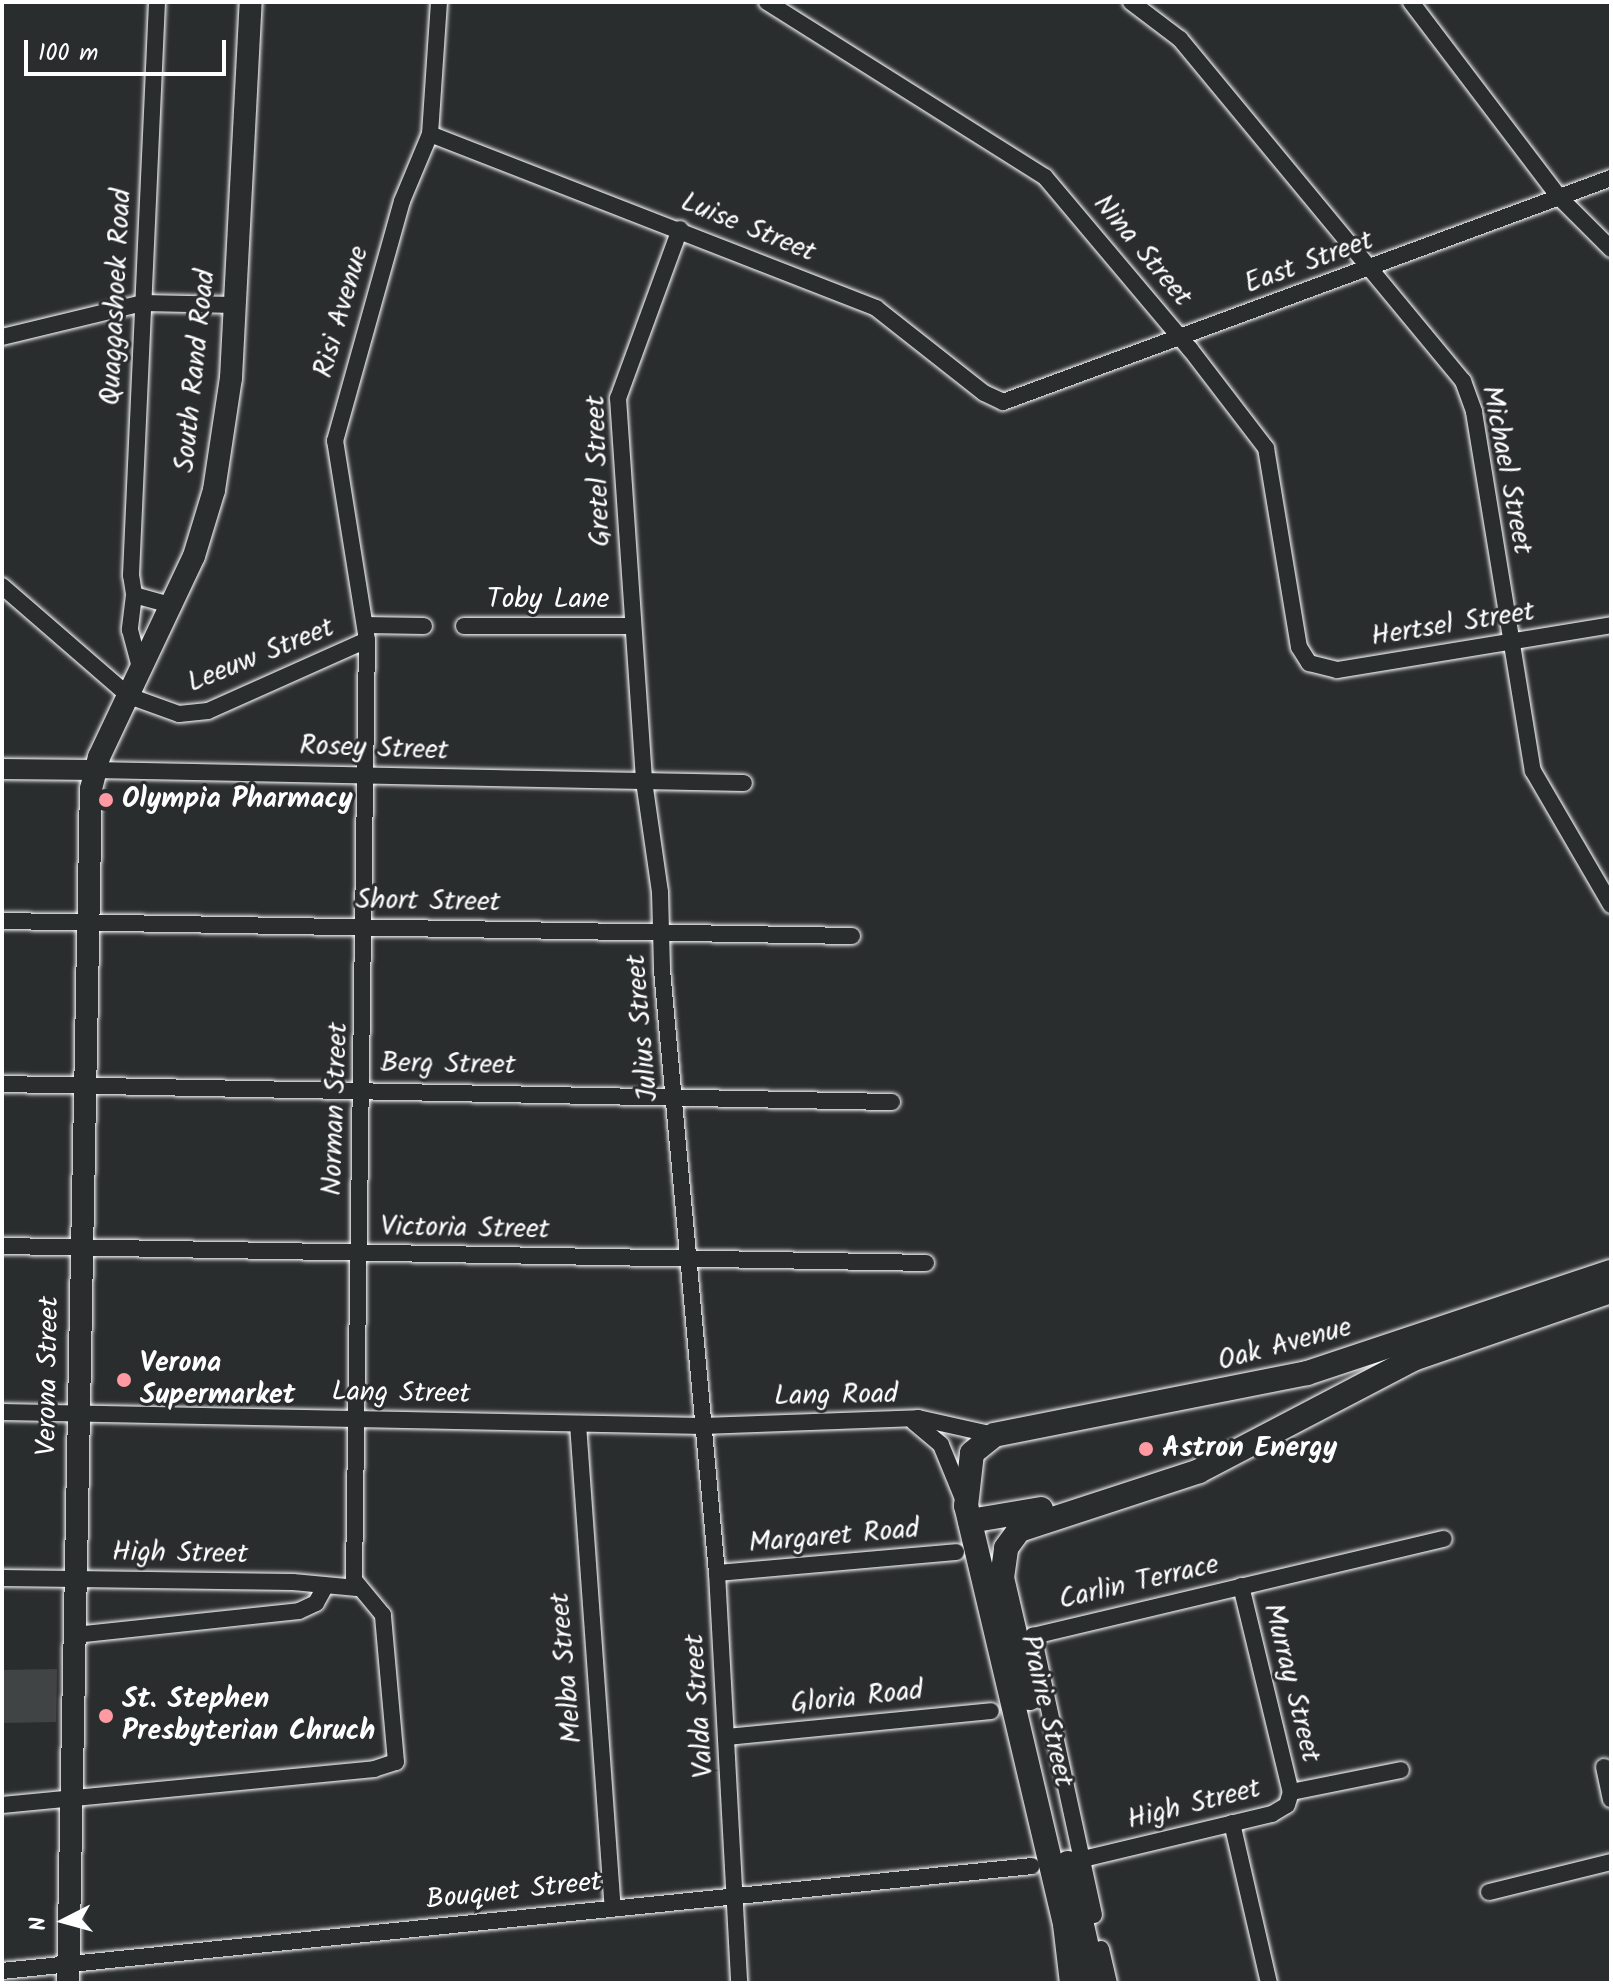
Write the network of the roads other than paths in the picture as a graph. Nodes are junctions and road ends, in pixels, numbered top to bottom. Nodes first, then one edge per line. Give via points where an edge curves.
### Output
1 (157, 2) edge
2 (251, 2) edge
3 (439, 2) edge
4 (767, 2) edge
5 (1131, 2) edge
6 (1411, 2) edge
7 (430, 134) junction
8 (1611, 178) edge
9 (1558, 196) junction
10 (680, 229) junction
11 (1611, 249) edge
12 (1370, 269) junction
13 (143, 303) junction
14 (235, 305) junction
15 (2, 337) edge
16 (1180, 339) junction
17 (1025, 397) joint
18 (4, 588) edge
19 (134, 595) junction
20 (174, 606) junction
21 (1611, 625) edge
22 (424, 626) dead end
23 (464, 626) dead end
24 (632, 626) junction
25 (366, 633) junction
26 (1511, 641) junction
27 (1305, 660) joint
28 (141, 673) junction
29 (129, 696) junction
30 (2, 769) edge
31 (94, 770) junction
32 (365, 777) junction
33 (644, 781) junction
34 (744, 783) dead end
35 (1611, 905) edge
36 (2, 921) edge
37 (88, 923) junction
38 (366, 927) junction
39 (661, 933) junction
40 (852, 936) dead end
41 (2, 1084) edge
42 (85, 1085) junction
43 (362, 1089) junction
44 (675, 1097) junction
45 (892, 1102) dead end
46 (2, 1246) edge
47 (82, 1248) junction
48 (358, 1253) junction
49 (688, 1257) junction
50 (926, 1263) dead end
51 (1611, 1272) edge
52 (1611, 1291) edge
53 (2, 1412) edge
54 (79, 1414) junction
55 (354, 1418) junction
56 (907, 1418) junction
57 (578, 1424) junction
58 (703, 1426) junction
59 (994, 1435) junction
60 (972, 1453) joint
61 (1083, 1508) junction
62 (968, 1514) junction
63 (1444, 1539) dead end
64 (956, 1552) dead end
65 (717, 1573) junction
66 (2, 1578) edge
67 (76, 1579) junction
68 (356, 1584) junction
69 (1241, 1586) junction
70 (325, 1587) junction
71 (75, 1635) junction
72 (991, 1711) dead end
73 (727, 1737) junction
74 (1604, 1767) dead end
75 (1401, 1770) dead end
76 (1291, 1792) junction
77 (72, 1798) junction
78 (1611, 1799) edge
79 (2, 1805) edge
80 (1232, 1823) junction
81 (1083, 1859) junction
82 (1611, 1862) edge
83 (1032, 1866) dead end
84 (1489, 1892) dead end
85 (735, 1896) junction
86 (613, 1907) junction
87 (1094, 1915) dead end
88 (1101, 1949) dead end
89 (2, 1971) edge
90 (68, 1974) edge
91 (739, 1983) edge
92 (1072, 1983) edge
93 (1095, 1983) edge
94 (1109, 1983) edge
95 (1267, 1983) edge

1 - 13 street, Quaggashoek Road
2 - 14 main road, South Rand Road
3 - 7 street, Risi Avenue
4 - 16 street, Nina Street via 1045,177
5 - 12 street, Michael Street via 1180,39
6 - 9 street
7 - 10 street, Luise Street
7 - 25 street, Risi Avenue via 392,231 335,441
8 - 9 street, East Street
9 - 11 street
9 - 12 street, East Street
10 - 17 street, Luise Street via 876,308 992,399
10 - 24 street, Gretel Street via 618,398
12 - 16 street, East Street
12 - 26 street, Michael Street via 1469,393
13 - 14 street
13 - 15 street
13 - 19 street, Quaggashoek Road
14 - 20 main road, South Rand Road via 231,378 214,490
16 - 17 street, East Street
16 - 27 street, Nina Street via 1263,441
18 - 29 street
19 - 20 street
19 - 28 street, Quaggashoek Road via 130,630
20 - 28 main road, South Rand Road
21 - 26 street, Hertsel Street
22 - 25 street
23 - 24 street, Toby Lane
24 - 33 street, Julius Street
25 - 29 street, Leeuw Street via 208,711 179,714
25 - 32 street, Norman Street
26 - 27 street, Hertsel Street via 1337,670
26 - 35 street, Michael Street via 1535,775
28 - 29 main road, South Rand Road
29 - 31 main road, South Rand Road
30 - 31 street, Rosey Street
31 - 32 street, Rosey Street
31 - 37 main road, Verona Street
32 - 33 street, Rosey Street
32 - 38 street, Norman Street
33 - 34 street, Rosey Street
33 - 39 street, Julius Street
36 - 37 street, Short Street
37 - 38 street, Short Street
37 - 42 main road, Verona Street
38 - 39 street, Short Street
38 - 43 street, Norman Street
39 - 40 street, Short Street
39 - 44 street, Julius Street
41 - 42 street, Berg Street
42 - 43 street, Berg Street
42 - 47 main road, Verona Street
43 - 44 street, Berg Street
43 - 48 street, Norman Street
44 - 45 street, Berg Street
44 - 49 street, Julius Street
46 - 47 street, Victoria Street
47 - 48 street, Victoria Street
47 - 54 main road, Verona Street
48 - 49 street, Victoria Street
48 - 55 street, Norman Street
49 - 50 street, Victoria Street
49 - 58 street, Julius Street
51 - 59 main road, Oak Avenue via 1264,1385
52 - 61 main road, Oak Avenue via 1413,1359 1199,1471
53 - 54 street, Lang Street
54 - 55 street, Lang Street
54 - 67 main road, Verona Street
55 - 57 street, Lang Street
55 - 68 street, Norman Street
56 - 58 street, Lang Road
56 - 59 street
56 - 62 street, Lang Road via 933,1433
57 - 58 street, Lang Street
57 - 86 street, Melba Street
58 - 65 street, Valda Street
59 - 60 main road, Oak Avenue
60 - 62 main road, Prairie Street
61 - 62 main road
61 - 93 main road, Prairie Street via 1019,1530 1006,1548 1002,1578
62 - 92 main road, Prairie Street via 1065,1924
63 - 69 street, Carlin Terrace
64 - 65 street, Margaret Road
65 - 73 street, Valda Street
66 - 67 street, High Street
67 - 70 street, High Street
67 - 71 main road, Verona Street
68 - 70 street, High Street
68 - 77 street via 385,1620 395,1765
69 - 76 street, Murray Street
69 - 81 street, Carlin Terrace via 1033,1636
70 - 71 street via 316,1603 299,1611
71 - 77 main road, Verona Street
72 - 73 street, Gloria Road
73 - 85 street, Valda Street
74 - 78 street
75 - 76 street, High Street
76 - 80 street, High Street via 1279,1811
77 - 79 street
77 - 90 main road, Verona Street
80 - 81 street, High Street
80 - 95 street
81 - 87 street, Carlin Terrace
82 - 84 street
83 - 85 street, Bouquet Street
85 - 86 street, Bouquet Street
85 - 91 street, Valda Street
86 - 90 street, Bouquet Street
88 - 94 street
89 - 90 street, Bouquet Street

